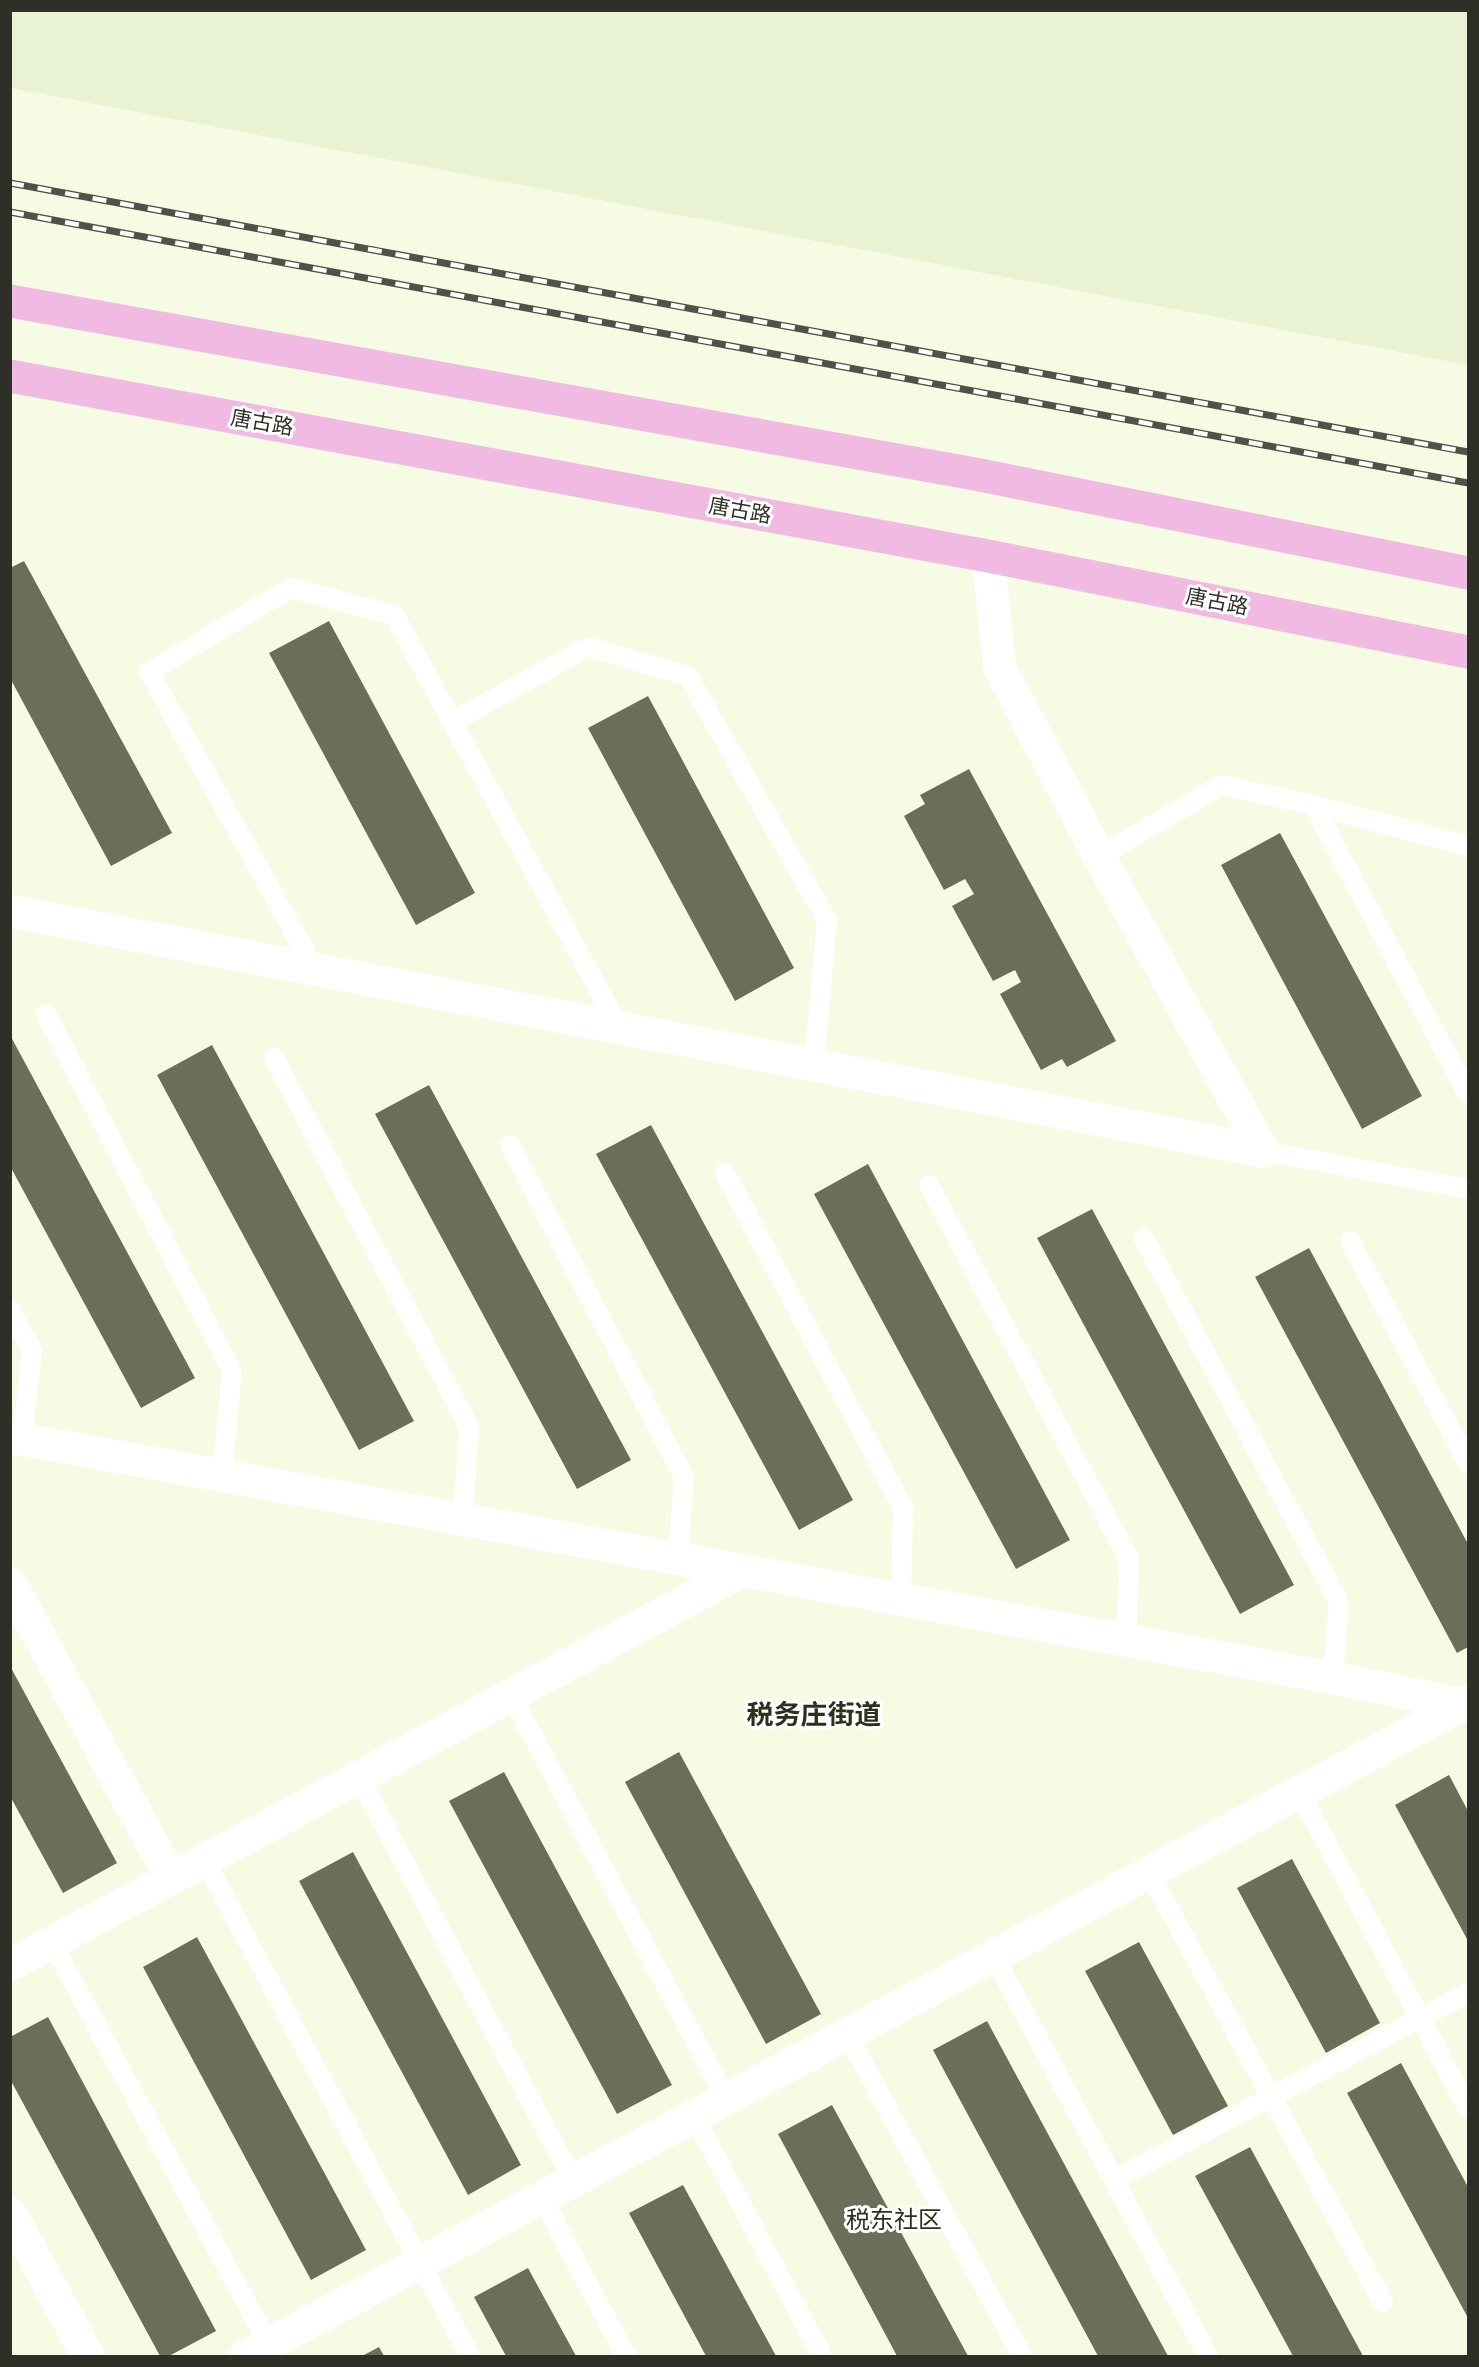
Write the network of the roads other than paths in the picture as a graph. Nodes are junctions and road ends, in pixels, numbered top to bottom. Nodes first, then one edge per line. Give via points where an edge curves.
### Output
1 (10, 300) edge
2 (10, 376) edge
3 (988, 556) junction
4 (1468, 573) edge
5 (1468, 652) edge
6 (454, 721) junction
7 (1313, 805) junction
8 (1468, 846) edge
9 (1099, 856) junction
10 (10, 911) edge
11 (315, 969) junction
12 (46, 1014) dead end
13 (619, 1027) junction
14 (274, 1058) dead end
15 (814, 1065) junction
16 (1468, 1094) edge
17 (510, 1145) dead end
18 (1263, 1151) junction
19 (725, 1173) dead end
20 (929, 1185) dead end
21 (1468, 1189) edge
22 (1143, 1239) dead end
23 (1350, 1241) dead end
24 (10, 1310) edge
25 (16, 1438) edge
26 (1468, 1463) edge
27 (222, 1476) junction
28 (464, 1521) junction
29 (678, 1561) junction
30 (740, 1572) junction
31 (10, 1583) edge
32 (901, 1601) junction
33 (1126, 1641) junction
34 (1333, 1678) junction
35 (511, 1695) junction
36 (1467, 1706) edge
37 (360, 1779) junction
38 (1300, 1793) junction
39 (205, 1861) junction
40 (1150, 1874) junction
41 (171, 1878) junction
42 (52, 1943) junction
43 (995, 1958) junction
44 (12, 1960) edge
45 (1468, 1993) edge
46 (1421, 2018) junction
47 (848, 2036) junction
48 (1270, 2098) junction
49 (727, 2100) junction
50 (1468, 2108) edge
51 (695, 2118) junction
52 (1114, 2180) junction
53 (574, 2182) junction
54 (542, 2198) junction
55 (10, 2213) edge
56 (420, 2264) junction
57 (1383, 2302) dead end
58 (264, 2352) edge
59 (88, 2356) edge
60 (470, 2356) edge
61 (626, 2356) edge
62 (822, 2356) edge
63 (1022, 2356) edge
64 (1208, 2356) edge

1 - 4 main road via 975,474
2 - 3 main road, 唐古路
3 - 5 main road, 唐古路
3 - 9 street via 1000,668
6 - 11 lane via 394,615 291,588 149,672
6 - 13 lane
6 - 15 lane via 588,647 688,676 827,920
7 - 8 lane
7 - 9 lane via 1222,785
7 - 16 lane
9 - 18 street
10 - 11 street
11 - 13 street
12 - 27 lane via 232,1371
13 - 15 street
14 - 28 lane via 469,1427
15 - 18 street
17 - 29 lane via 684,1477
18 - 21 lane
19 - 32 lane via 903,1508
20 - 33 lane via 1129,1559
22 - 34 lane via 1340,1602
23 - 26 lane
24 - 25 lane via 32,1351
25 - 27 street
27 - 28 street
28 - 29 street
29 - 30 street
30 - 32 street
30 - 35 street
31 - 41 street
32 - 33 street
33 - 34 street
34 - 36 street
35 - 37 street
35 - 49 lane
36 - 38 street
37 - 39 street
37 - 53 lane
38 - 40 street
38 - 46 lane
39 - 41 street
39 - 56 lane
40 - 43 street
40 - 48 lane
41 - 42 street
42 - 44 street
42 - 58 lane
43 - 47 street
43 - 52 lane
45 - 46 lane
46 - 48 lane
46 - 50 lane
47 - 49 street
47 - 63 lane
48 - 52 lane
48 - 57 lane
49 - 51 street
51 - 53 street
51 - 62 lane
52 - 64 lane
53 - 54 street
54 - 56 street
54 - 61 lane
55 - 59 street
56 - 58 street
56 - 60 lane

